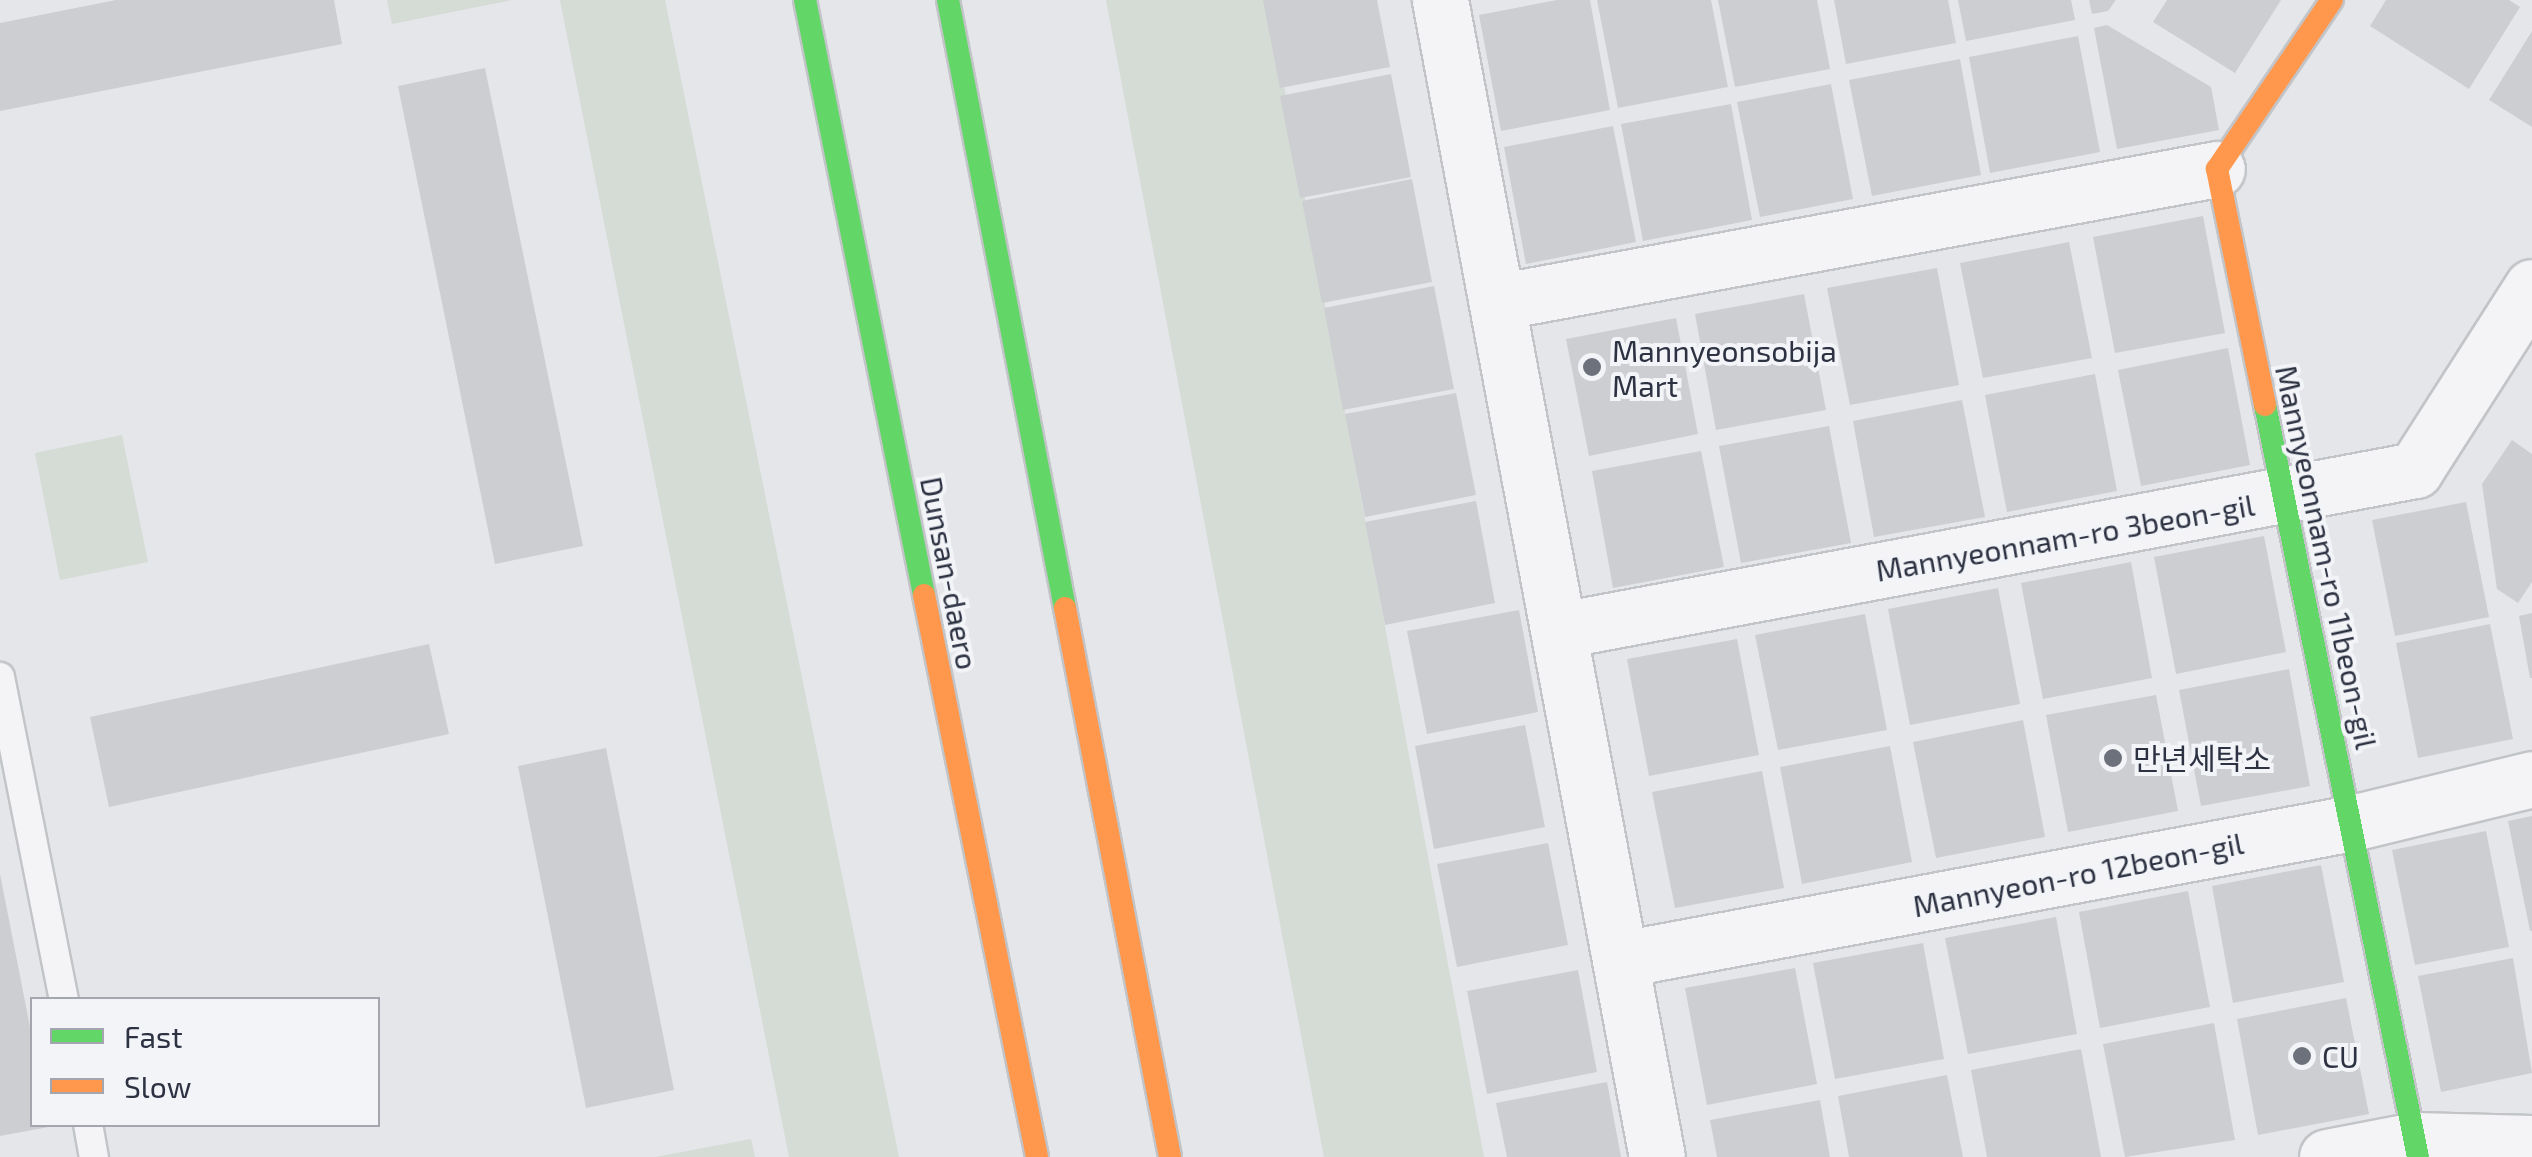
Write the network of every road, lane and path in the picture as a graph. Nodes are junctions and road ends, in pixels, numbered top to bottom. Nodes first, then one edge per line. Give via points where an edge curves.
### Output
1 (805, 0) edge
2 (948, 0) edge
3 (1440, 0) edge
4 (2332, 0) edge
5 (2217, 168) junction
6 (2532, 287) edge
7 (1497, 302) junction
8 (2284, 496) junction
9 (1560, 630) junction
10 (0, 678) edge
11 (2532, 779) edge
12 (2352, 823) junction
13 (1622, 959) junction
14 (63, 997) edge
15 (89, 1127) edge
16 (2532, 1143) edge
17 (2416, 1148) edge
18 (94, 1157) edge
19 (1037, 1157) edge
20 (1170, 1157) edge
21 (1657, 1157) edge
22 (2327, 1157) edge

1 - 19 main road, Dunsan-daero
2 - 20 main road
3 - 7 street
4 - 5 main road
5 - 7 street
5 - 8 main road, Mannyeonnam-ro 11beon-gil
6 - 8 street, Mannyeonnam-ro 3beon-gil via 2415,470
7 - 9 street
8 - 9 street, Mannyeonnam-ro 3beon-gil
8 - 12 main road, Mannyeonnam-ro 11beon-gil
9 - 13 street
10 - 14 lane
11 - 12 street, Mannyeon-ro 12beon-gil
12 - 13 street, Mannyeon-ro 12beon-gil
12 - 17 main road, Mannyeonnam-ro 11beon-gil
13 - 21 street
15 - 18 lane
16 - 17 street
17 - 22 street

